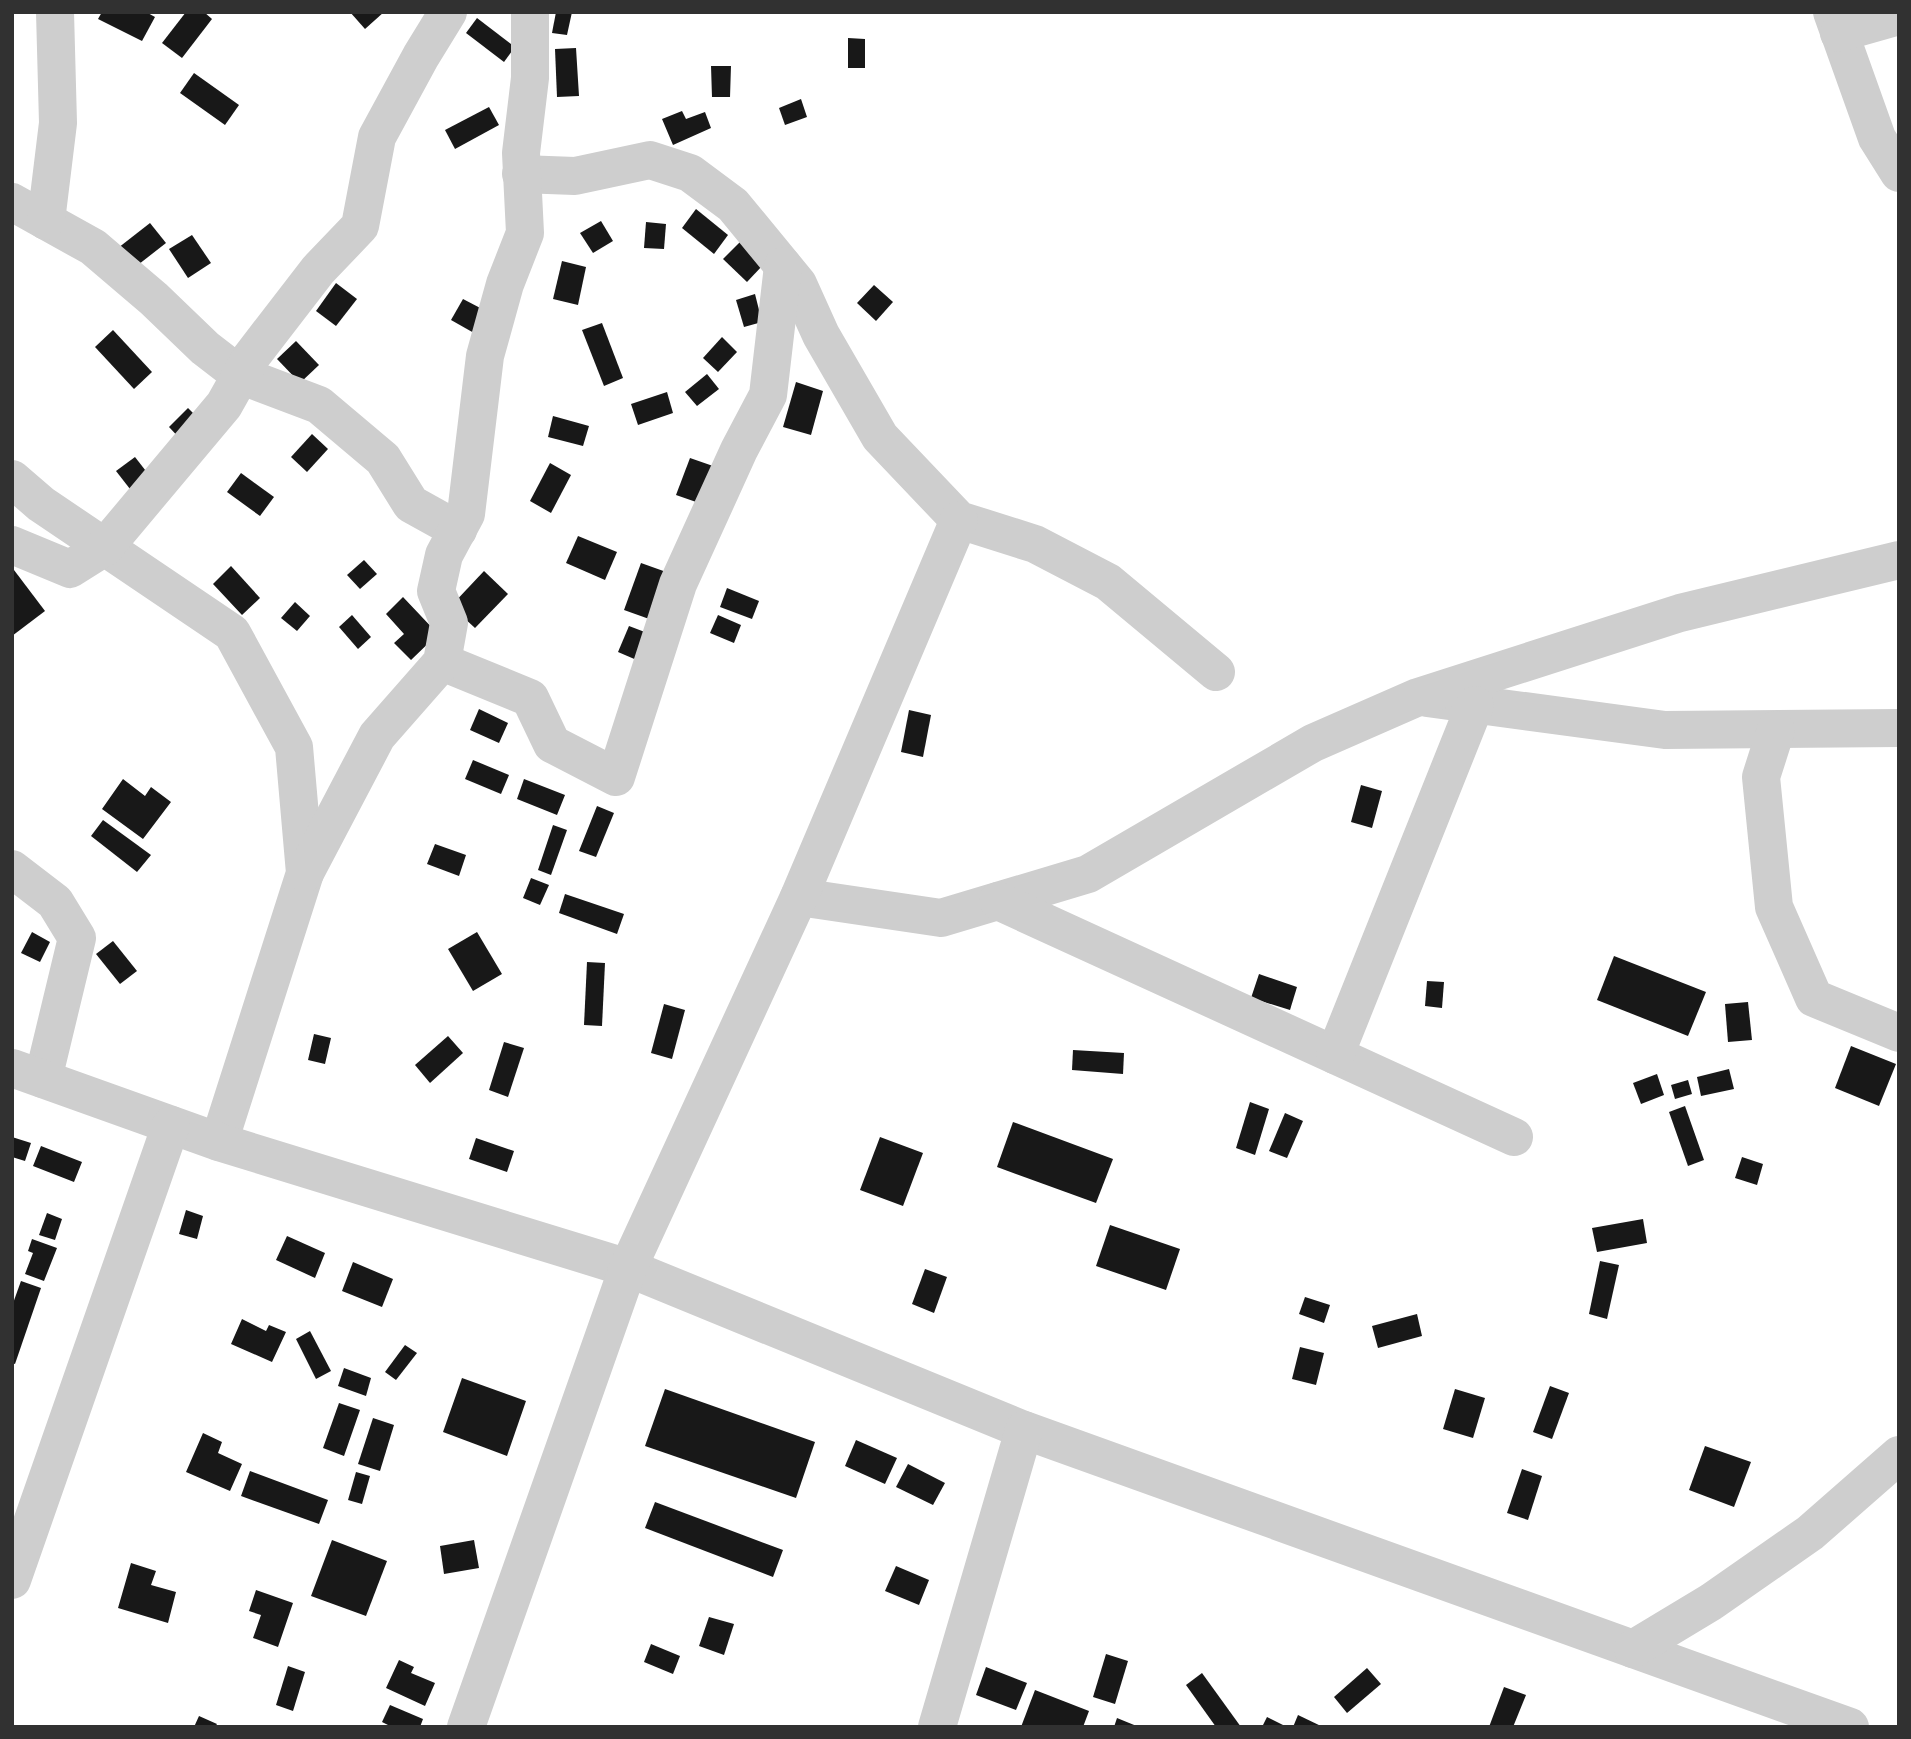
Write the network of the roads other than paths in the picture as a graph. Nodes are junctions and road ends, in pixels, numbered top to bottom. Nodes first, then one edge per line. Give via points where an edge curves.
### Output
1 (55, 12) edge
2 (448, 12) edge
3 (530, 12) edge
4 (1899, 16) edge
5 (1835, 23) edge
6 (1899, 173) edge
7 (521, 174) junction
8 (12, 202) edge
9 (46, 221) junction
10 (783, 266) junction
11 (240, 375) junction
12 (12, 479) edge
13 (959, 520) junction
14 (458, 530) junction
15 (12, 545) edge
16 (105, 547) junction
17 (1899, 560) edge
18 (442, 662) junction
19 (1216, 672) dead end
20 (1418, 696) junction
21 (1475, 705) junction
22 (1899, 729) edge
23 (1776, 730) junction
24 (12, 869) edge
25 (305, 873) junction
26 (799, 897) junction
27 (998, 901) junction
28 (1899, 1033) edge
29 (1335, 1055) junction
30 (28, 1073) edge
31 (172, 1125) junction
32 (1514, 1137) dead end
33 (219, 1142) junction
34 (628, 1268) junction
35 (1024, 1430) junction
36 (1899, 1455) edge
37 (1883, 1484) edge
38 (12, 1580) edge
39 (1633, 1649) junction
40 (466, 1727) edge
41 (937, 1727) edge
42 (1850, 1727) edge

1 - 9 street via 58,123
2 - 11 street via 377,136 360,226 318,270
3 - 7 street via 530,78
4 - 5 street
5 - 6 street via 1877,138
7 - 10 street via 575,176 650,160 690,173 733,205
7 - 14 street via 524,233 485,355 466,514
8 - 9 street
9 - 11 street via 93,247
10 - 13 street via 798,284 821,335 880,437
10 - 18 street via 768,395 678,584 616,777 552,744 530,698
11 - 14 street via 319,405 383,459 411,504
11 - 16 street via 224,405
12 - 16 street
13 - 19 street via 1035,544 1108,582
13 - 26 street
14 - 18 street via 444,555 436,591 449,624
15 - 16 street via 70,569
16 - 25 street via 232,633 294,747
17 - 20 street via 1680,613
18 - 25 street via 377,736
20 - 21 street
20 - 27 street via 1313,744 1088,874
21 - 23 street via 1665,730
21 - 29 street
22 - 23 street
23 - 28 street via 1761,777 1774,907 1814,998
24 - 30 street via 55,902 77,938
25 - 33 street
26 - 27 street via 941,918
26 - 34 street
27 - 29 street
29 - 32 street
30 - 31 street
31 - 33 street
31 - 38 street
33 - 34 street
34 - 35 street
34 - 40 street
35 - 39 street
35 - 41 street
36 - 37 street
37 - 39 street via 1711,1602
39 - 42 street

